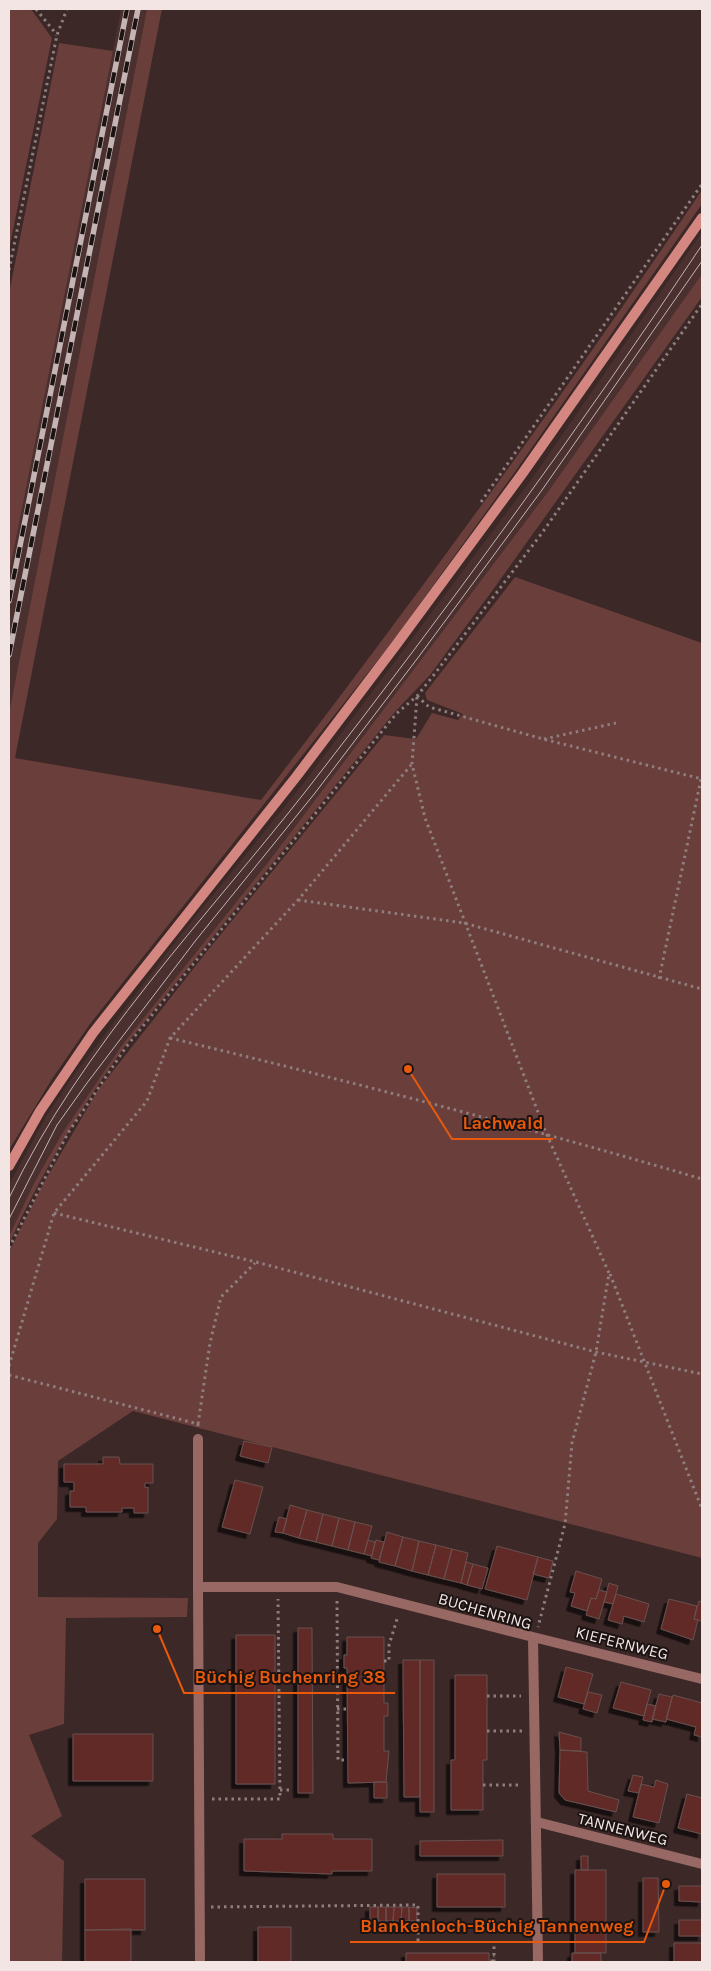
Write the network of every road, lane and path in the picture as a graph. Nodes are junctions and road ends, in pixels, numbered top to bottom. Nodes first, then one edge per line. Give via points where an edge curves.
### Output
1 (36, 9) edge
2 (67, 9) edge
3 (57, 35) junction
4 (702, 184) edge
5 (702, 218) edge
6 (9, 270) edge
7 (702, 304) edge
8 (481, 502) dead end
9 (417, 696) junction
10 (616, 723) dead end
11 (543, 739) junction
12 (412, 764) junction
13 (701, 779) edge
14 (298, 900) junction
15 (464, 923) junction
16 (660, 979) junction
17 (702, 989) edge
18 (170, 1038) junction
19 (546, 1133) junction
20 (9, 1166) edge
21 (702, 1179) edge
22 (54, 1213) junction
23 (9, 1248) edge
24 (256, 1262) junction
25 (609, 1273) junction
26 (596, 1352) junction
27 (644, 1363) junction
28 (9, 1366) edge
29 (702, 1374) edge
30 (9, 1375) edge
31 (198, 1424) junction
32 (198, 1439) joint
33 (702, 1509) edge
34 (198, 1587) junction
35 (337, 1587) junction
36 (278, 1588) junction
37 (402, 1604) junction
38 (534, 1637) junction
39 (384, 1661) dead end
40 (702, 1679) edge
41 (487, 1696) dead end
42 (534, 1696) junction
43 (348, 1709) dead end
44 (338, 1710) junction
45 (487, 1731) dead end
46 (534, 1731) junction
47 (348, 1760) dead end
48 (483, 1785) dead end
49 (535, 1785) junction
50 (280, 1790) junction
51 (290, 1790) dead end
52 (198, 1799) junction
53 (537, 1822) junction
54 (702, 1864) edge
55 (199, 1907) junction
56 (418, 1944) dead end
57 (494, 1945) dead end
58 (200, 1962) edge
59 (493, 1962) edge
60 (538, 1962) edge

1 - 3 path
2 - 3 path
3 - 6 path
4 - 8 path
5 - 20 street via 522,474 396,645 296,778 93,1032 40,1111
7 - 9 path via 542,533
9 - 11 path via 429,707
9 - 12 path
9 - 23 path via 396,714 126,1047 68,1133
10 - 11 path
11 - 13 path
12 - 14 path
12 - 15 path via 425,818
13 - 16 path
14 - 15 path
14 - 18 path
15 - 16 path
15 - 19 path
16 - 17 path
18 - 19 path
18 - 22 path via 147,1101
19 - 21 path
19 - 25 path
22 - 24 path
22 - 28 path
24 - 26 path
24 - 31 path via 221,1296 210,1343
25 - 26 path
25 - 27 path
26 - 27 path
26 - 38 path via 572,1443 565,1524
27 - 29 path
27 - 33 path
30 - 31 path
31 - 32 path
32 - 34 street
34 - 36 street, BUCHENRING
34 - 52 street
35 - 36 street, BUCHENRING
35 - 37 street, BUCHENRING
35 - 44 path
36 - 50 path
37 - 38 street, BUCHENRING
37 - 39 path via 389,1645 389,1661
38 - 40 street, KIEFERNWEG
38 - 42 street, BUCHENRING
41 - 42 path
42 - 46 street, BUCHENRING
43 - 44 path
44 - 47 path via 338,1760
45 - 46 path
46 - 49 street, BUCHENRING
48 - 49 path
49 - 53 street, BUCHENRING
50 - 51 path
50 - 52 path via 280,1799
52 - 55 street
53 - 54 street, TANNENWEG
53 - 60 street, BUCHENRING
55 - 56 path via 418,1905
55 - 58 street
57 - 59 path

